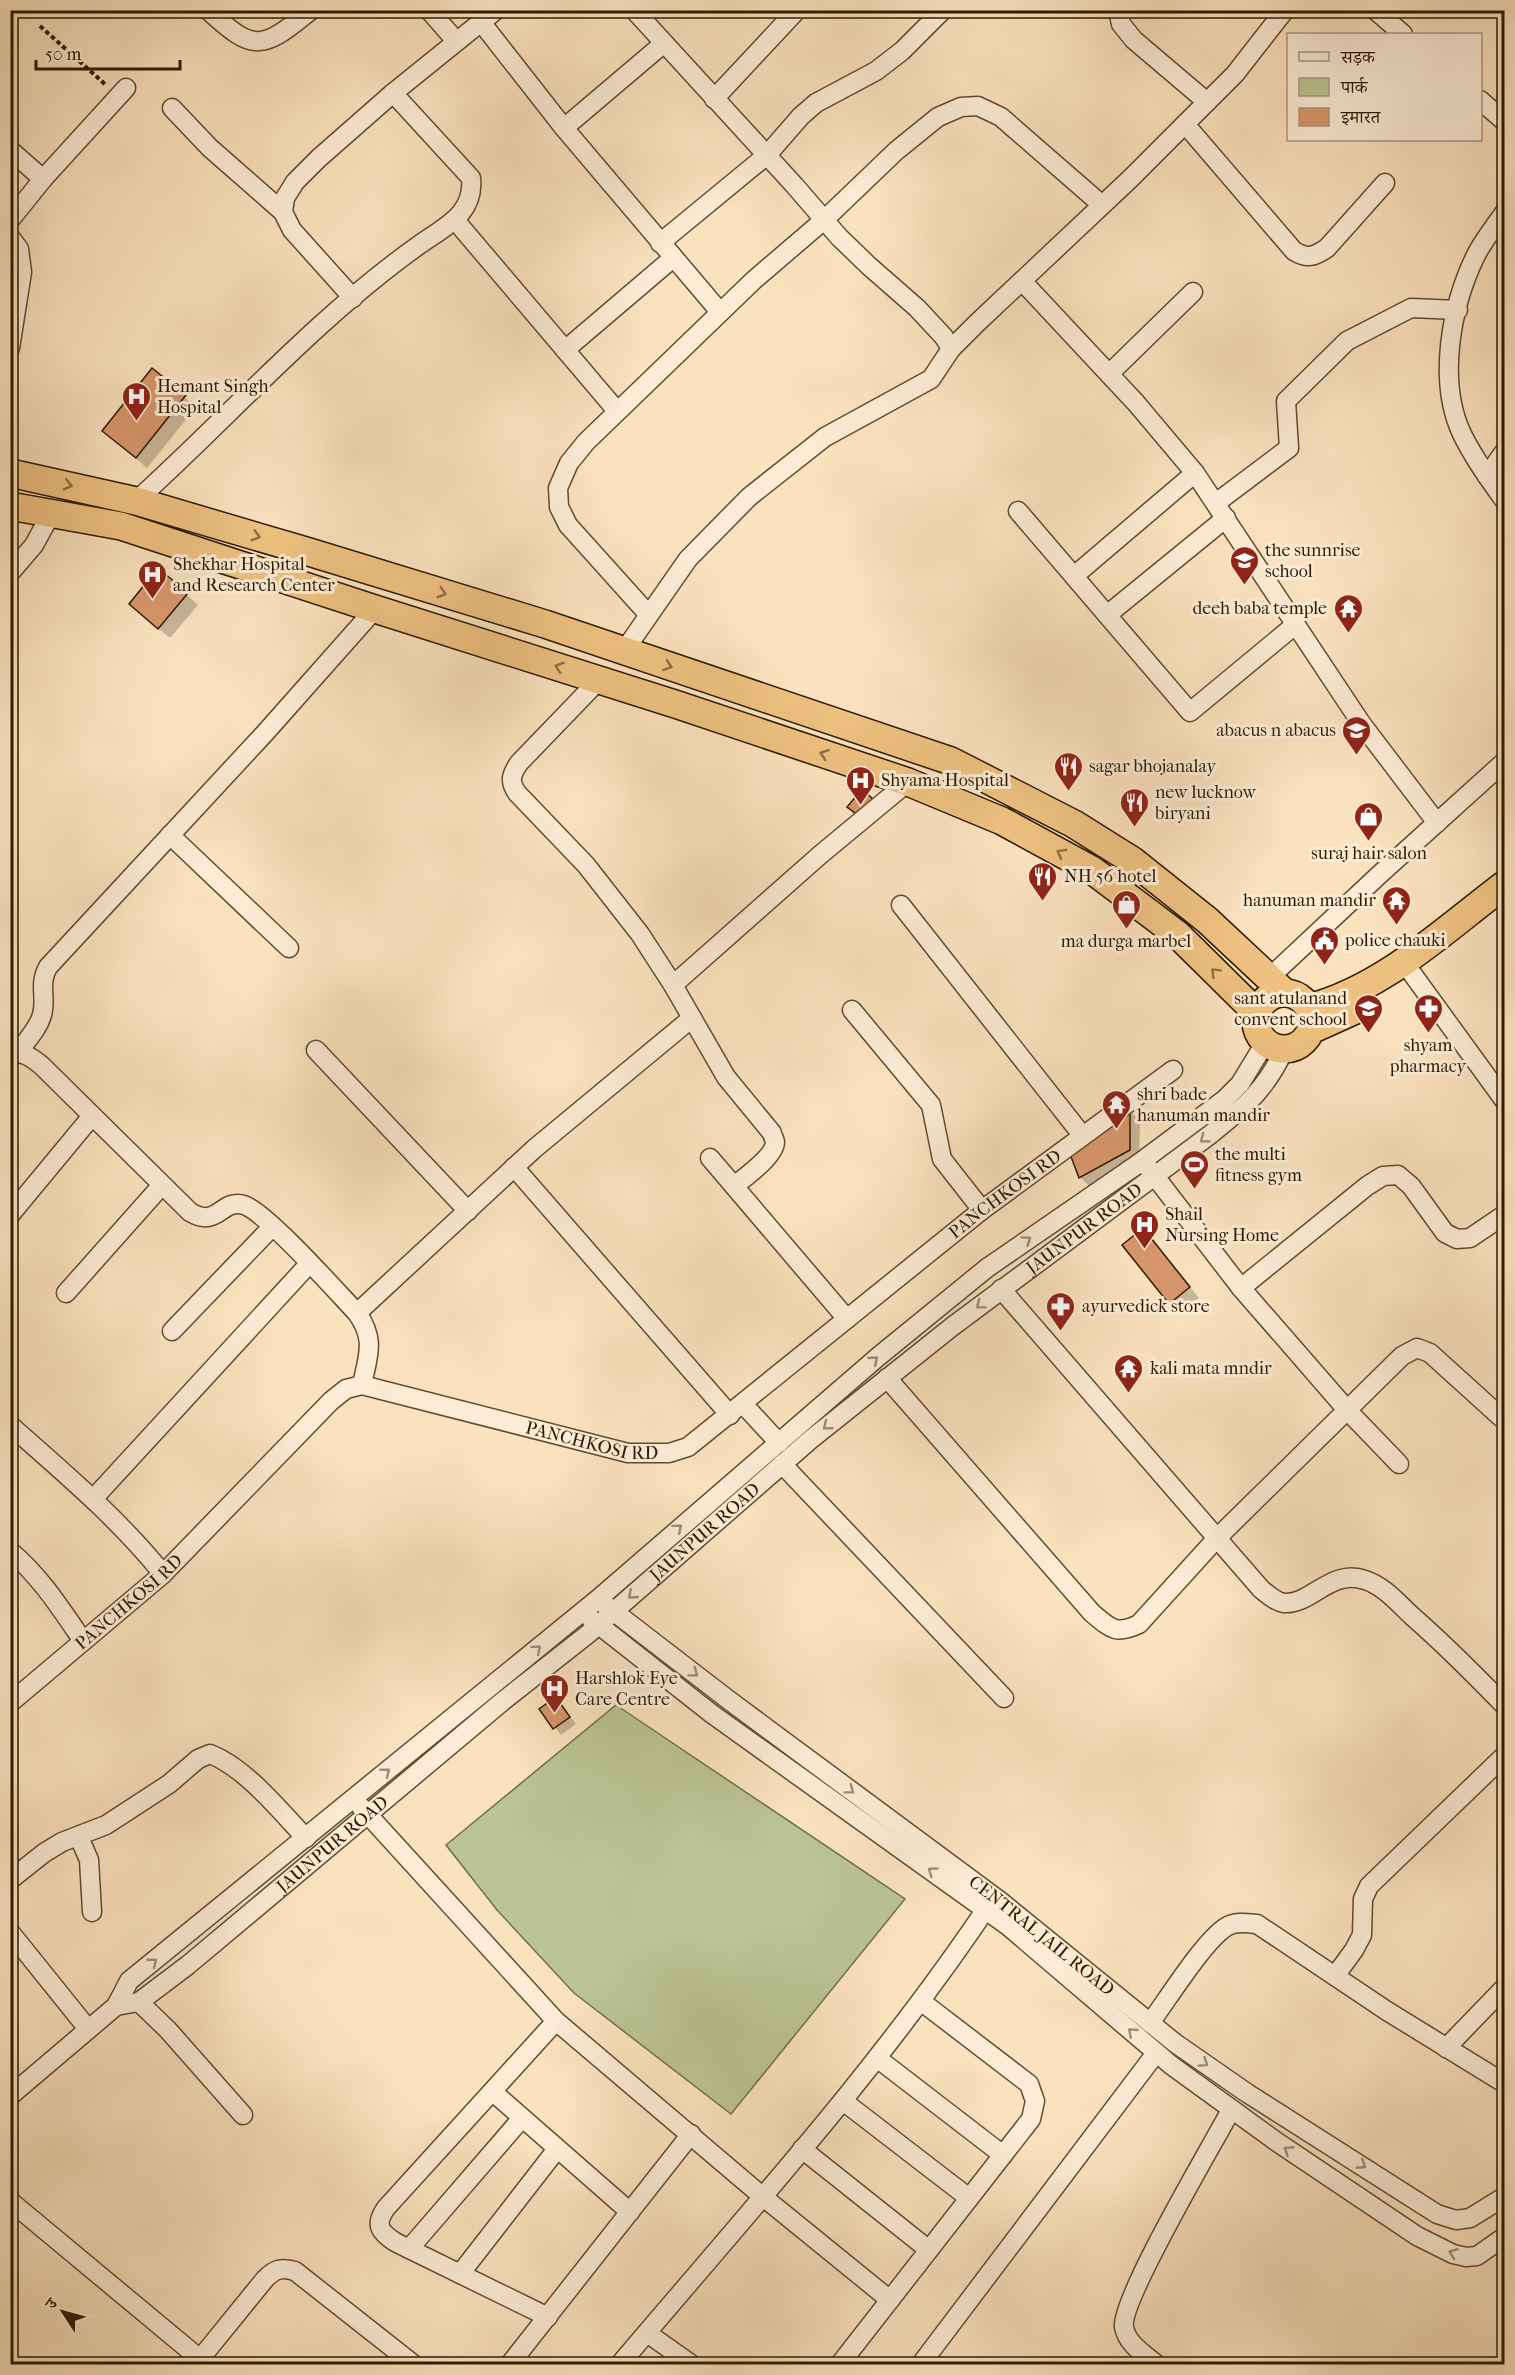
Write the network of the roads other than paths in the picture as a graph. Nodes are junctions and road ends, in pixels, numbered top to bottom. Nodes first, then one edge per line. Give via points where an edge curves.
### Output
1 (208, 10) edge
2 (311, 10) edge
3 (429, 10) edge
4 (496, 10) edge
5 (634, 10) edge
6 (797, 10) edge
7 (943, 10) edge
8 (1118, 10) edge
9 (1285, 10) edge
10 (1375, 10) edge
11 (481, 22) junction
12 (1402, 33) edge
13 (456, 41) junction
14 (663, 44) junction
15 (122, 92) road end
16 (393, 93) junction
17 (714, 99) junction
18 (1207, 102) junction
19 (1482, 102) edge
20 (172, 108) dead end
21 (1504, 121) edge
22 (1185, 124) junction
23 (564, 128) junction
24 (10, 150) edge
25 (767, 155) junction
26 (43, 179) junction
27 (1385, 183) dead end
28 (1102, 205) junction
29 (284, 212) junction
30 (1504, 213) edge
31 (10, 220) edge
32 (455, 220) junction
33 (824, 220) junction
34 (10, 237) edge
35 (660, 243) junction
36 (673, 258) junction
37 (1022, 281) junction
38 (1192, 292) dead end
39 (353, 298) junction
40 (1458, 310) junction
41 (720, 312) junction
42 (10, 348) edge
43 (951, 349) junction
44 (565, 350) junction
45 (1109, 374) junction
46 (617, 411) junction
47 (1504, 452) edge
48 (10, 473) edge
49 (1195, 473) junction
50 (1487, 476) junction
51 (1504, 500) edge
52 (136, 501) junction
53 (10, 506) edge
54 (1221, 510) junction
55 (1018, 511) dead end
56 (52, 512) junction
57 (10, 573) edge
58 (1074, 576) junction
59 (375, 609) junction
60 (648, 614) junction
61 (1107, 615) junction
62 (1295, 625) junction
63 (624, 651) junction
64 (599, 680) junction
65 (1504, 762) edge
66 (908, 782) junction
67 (1437, 823) junction
68 (170, 835) junction
69 (1504, 885) edge
70 (901, 905) dead end
71 (1504, 906) edge
72 (289, 948) dead end
73 (1408, 968) junction
74 (673, 985) junction
75 (1277, 985) junction
76 (852, 1010) dead end
77 (1257, 1013) junction
78 (692, 1018) junction
79 (1310, 1019) junction
80 (1275, 1046) junction
81 (316, 1050) dead end
82 (14, 1053) edge
83 (1173, 1070) dead end
84 (1504, 1100) edge
85 (92, 1116) junction
86 (1082, 1135) junction
87 (710, 1158) dead end
88 (1143, 1160) junction
89 (514, 1167) junction
90 (1154, 1176) junction
91 (162, 1185) junction
92 (734, 1186) junction
93 (982, 1210) junction
94 (468, 1211) junction
95 (10, 1215) edge
96 (1504, 1215) edge
97 (272, 1227) junction
98 (309, 1264) junction
99 (1241, 1288) junction
100 (1001, 1289) junction
101 (66, 1293) dead end
102 (357, 1313) junction
103 (847, 1319) junction
104 (172, 1331) dead end
105 (887, 1378) junction
106 (362, 1385) junction
107 (737, 1410) junction
108 (1348, 1411) junction
109 (1504, 1420) edge
110 (10, 1425) edge
111 (779, 1443) junction
112 (782, 1464) junction
113 (1399, 1464) dead end
114 (93, 1500) junction
115 (1217, 1538) junction
116 (10, 1551) edge
117 (163, 1574) junction
118 (598, 1599) junction
119 (582, 1611) junction
120 (613, 1612) junction
121 (598, 1625) junction
122 (83, 1641) junction
123 (1004, 1698) dead end
124 (10, 1703) edge
125 (1504, 1705) edge
126 (1504, 1756) edge
127 (354, 1798) junction
128 (368, 1816) junction
129 (893, 1832) junction
130 (79, 1837) junction
131 (306, 1838) junction
132 (10, 1880) edge
133 (990, 1903) junction
134 (92, 1912) dead end
135 (10, 1932) edge
136 (1335, 1976) junction
137 (1504, 1988) edge
138 (139, 2002) junction
139 (922, 2002) junction
140 (116, 2006) junction
141 (556, 2020) junction
142 (1150, 2023) junction
143 (88, 2029) junction
144 (1446, 2048) junction
145 (1156, 2053) junction
146 (878, 2058) junction
147 (1504, 2083) edge
148 (493, 2092) junction
149 (10, 2096) edge
150 (843, 2101) junction
151 (1231, 2110) junction
152 (243, 2115) dead end
153 (522, 2118) junction
154 (691, 2134) junction
155 (557, 2149) junction
156 (802, 2150) junction
157 (1003, 2155) junction
158 (762, 2196) junction
159 (1504, 2197) edge
160 (969, 2198) junction
161 (10, 2201) edge
162 (630, 2212) junction
163 (1502, 2244) edge
164 (409, 2249) junction
165 (929, 2250) junction
166 (460, 2274) junction
167 (890, 2300) junction
168 (548, 2317) junction
169 (647, 2332) junction
170 (203, 2362) edge
171 (413, 2364) edge
172 (510, 2364) edge
173 (620, 2364) edge
174 (691, 2364) edge
175 (840, 2364) edge
176 (921, 2364) edge
177 (1156, 2364) edge

1 - 2 street via 237,35 262,43 272,40
3 - 13 street
4 - 11 street
5 - 14 street
6 - 17 street
7 - 25 street via 876,71 816,103
8 - 18 street via 1121,24 1134,40
9 - 18 street
10 - 12 street
11 - 13 street
11 - 23 street
13 - 16 street
14 - 17 street
14 - 23 street
15 - 26 street
16 - 29 street via 295,182 285,198
16 - 32 street via 471,178 472,191
17 - 25 street
18 - 22 street
19 - 21 street
20 - 29 street via 210,148
22 - 27 street via 1294,250 1304,256 1316,256 1327,248
22 - 28 street
23 - 35 street
24 - 26 street
25 - 33 street
25 - 35 street
26 - 31 street
28 - 33 street via 1001,117 978,106 961,107 938,117
28 - 37 street
29 - 39 street via 292,230
30 - 40 street via 1476,254
32 - 39 street
32 - 44 street
33 - 41 street
33 - 43 street via 932,324
34 - 42 street via 19,249 22,272
35 - 36 street
36 - 41 street
36 - 44 street
37 - 43 street
37 - 45 street
38 - 45 street
39 - 52 street
40 - 50 street via 1448,358 1450,401 1461,433
40 - 54 street via 1411,308 1347,341 1286,401 1289,448
41 - 46 street
43 - 60 street via 931,379 825,437 749,497 688,559
44 - 46 street
45 - 49 street
46 - 60 street via 569,464 558,488 559,507 568,525
47 - 50 street
48 -> 52 highway
49 - 54 street
49 - 58 street
50 - 51 street
52 -> 63 highway
53 - 56 highway
54 - 61 street
54 - 62 street
55 - 58 street
56 - 57 street via 34,545
56 - 59 highway via 122,526
58 - 61 street
64 -> 59 highway
59 - 68 street
60 - 63 street
61 - 62 street via 1190,712
62 - 67 street via 1361,723
63 -> 75 highway via 951,761 1074,824 1133,861 1208,920
66 -> 64 highway
64 - 74 street via 519,764 511,784 586,865 640,933
65 - 67 street
66 - 74 street
77 -> 66 highway via 1178,935 1092,870 1002,820
67 - 75 street via 1379,875
68 - 72 street
68 - 82 street via 48,967 43,977 43,1013 38,1026
69 - 73 highway
70 - 86 street
71 - 73 highway
73 - 79 highway via 1337,1000
73 - 84 street
74 - 78 street
75 - 77 highway via 1278,993 1264,1000
75 - 79 highway via 1299,997
76 - 93 street via 932,1105 942,1159
77 - 80 highway via 1257,1031
78 - 89 street
78 - 92 street via 736,1091 775,1141 765,1159
79 - 80 highway via 1308,1036 1298,1046
80 - 88 street, JAUNPUR ROAD via 1224,1100
80 -> 90 street, JAUNPUR ROAD via 1264,1087
81 - 94 street
82 - 85 street via 41,1065
83 - 86 street, PANCHKOSI RD
85 - 91 street
85 - 95 street
86 - 93 street, PANCHKOSI RD
87 - 92 street
88 - 90 street
111 -> 88 street, JAUNPUR ROAD via 987,1268
89 - 94 street
89 - 107 street
90 - 99 street
90 - 100 street, JAUNPUR ROAD
91 - 97 street via 200,1218 209,1218 237,1204 254,1210
91 - 101 street
92 - 103 street
93 - 103 street, PANCHKOSI RD
94 - 102 street
96 - 99 street via 1470,1238 1457,1239 1445,1233 1411,1186 1398,1175 1383,1176
97 - 98 street
97 - 104 street
98 - 102 street
98 - 114 street
99 - 108 street
100 -> 105 street, JAUNPUR ROAD
100 - 115 street
102 - 106 street via 368,1328 370,1343
103 - 107 street, PANCHKOSI RD
105 -> 112 street, JAUNPUR ROAD
105 - 115 street via 1110,1629 1125,1631 1139,1624
106 - 107 street, PANCHKOSI RD via 628,1453 669,1453 688,1447
106 - 117 street, PANCHKOSI RD via 346,1389 332,1401
107 - 111 street
108 - 109 street via 1402,1356 1417,1348 1431,1353
108 - 113 street
108 - 115 street
110 - 114 street
118 -> 111 street, JAUNPUR ROAD
112 -> 120 street, JAUNPUR ROAD
112 - 123 street
114 - 117 street
115 - 125 street via 1261,1589 1283,1603 1294,1602 1336,1580 1353,1577 1380,1587
116 - 122 street via 49,1593
117 - 122 street, PANCHKOSI RD
118 - 119 street, JAUNPUR ROAD
118 - 120 street, CENTRAL JAIL ROAD
119 - 121 street
127 -> 119 street, JAUNPUR ROAD
120 - 121 street, JAUNPUR ROAD
120 -> 129 street, CENTRAL JAIL ROAD
121 - 128 street, JAUNPUR ROAD
121 - 129 street via 712,1714
122 - 124 street, PANCHKOSI RD
126 - 136 street via 1369,1886 1363,1899 1362,1935
127 - 128 street
127 - 131 street, JAUNPUR ROAD
128 - 138 street, JAUNPUR ROAD
128 - 141 street
129 - 133 street, CENTRAL JAIL ROAD
130 - 131 street via 146,1800 210,1754 240,1772
130 - 132 street via 44,1853
130 - 134 street via 89,1860
140 -> 131 street, JAUNPUR ROAD via 129,1981
133 - 139 street
133 - 142 street, CENTRAL JAIL ROAD
145 -> 133 street
135 - 143 street
136 - 142 street via 1257,1924 1227,1926 1212,1938
136 - 144 street
137 - 144 street
138 - 140 street, JAUNPUR ROAD
138 - 152 street
139 - 146 street
139 - 157 street via 1029,2084 1035,2102 1031,2119
140 - 143 street, JAUNPUR ROAD
141 - 148 street
141 - 154 street
142 -> 159 street, CENTRAL JAIL ROAD via 1247,2093 1437,2214 1456,2220 1470,2218
143 - 149 street, JAUNPUR ROAD
144 - 147 street
145 - 151 street
145 - 176 street
146 - 150 street
146 - 157 street
148 - 153 street
148 - 164 street via 380,2217 384,2235
150 - 156 street
150 - 160 street
163 -> 151 street via 1477,2256 1453,2254 1417,2236
151 - 177 street via 1128,2305 1124,2325 1127,2338
153 - 155 street
153 - 164 street
154 - 158 street
154 - 162 street
155 - 162 street
155 - 166 street
156 - 158 street
156 - 165 street
157 - 160 street
158 - 167 street
158 - 169 street
160 - 165 street
161 - 170 street
162 - 168 street
164 - 166 street
165 - 167 street
166 - 168 street
167 - 175 street
168 - 172 street
169 - 173 street
169 - 174 street
170 - 171 street via 265,2279 284,2267 295,2271

